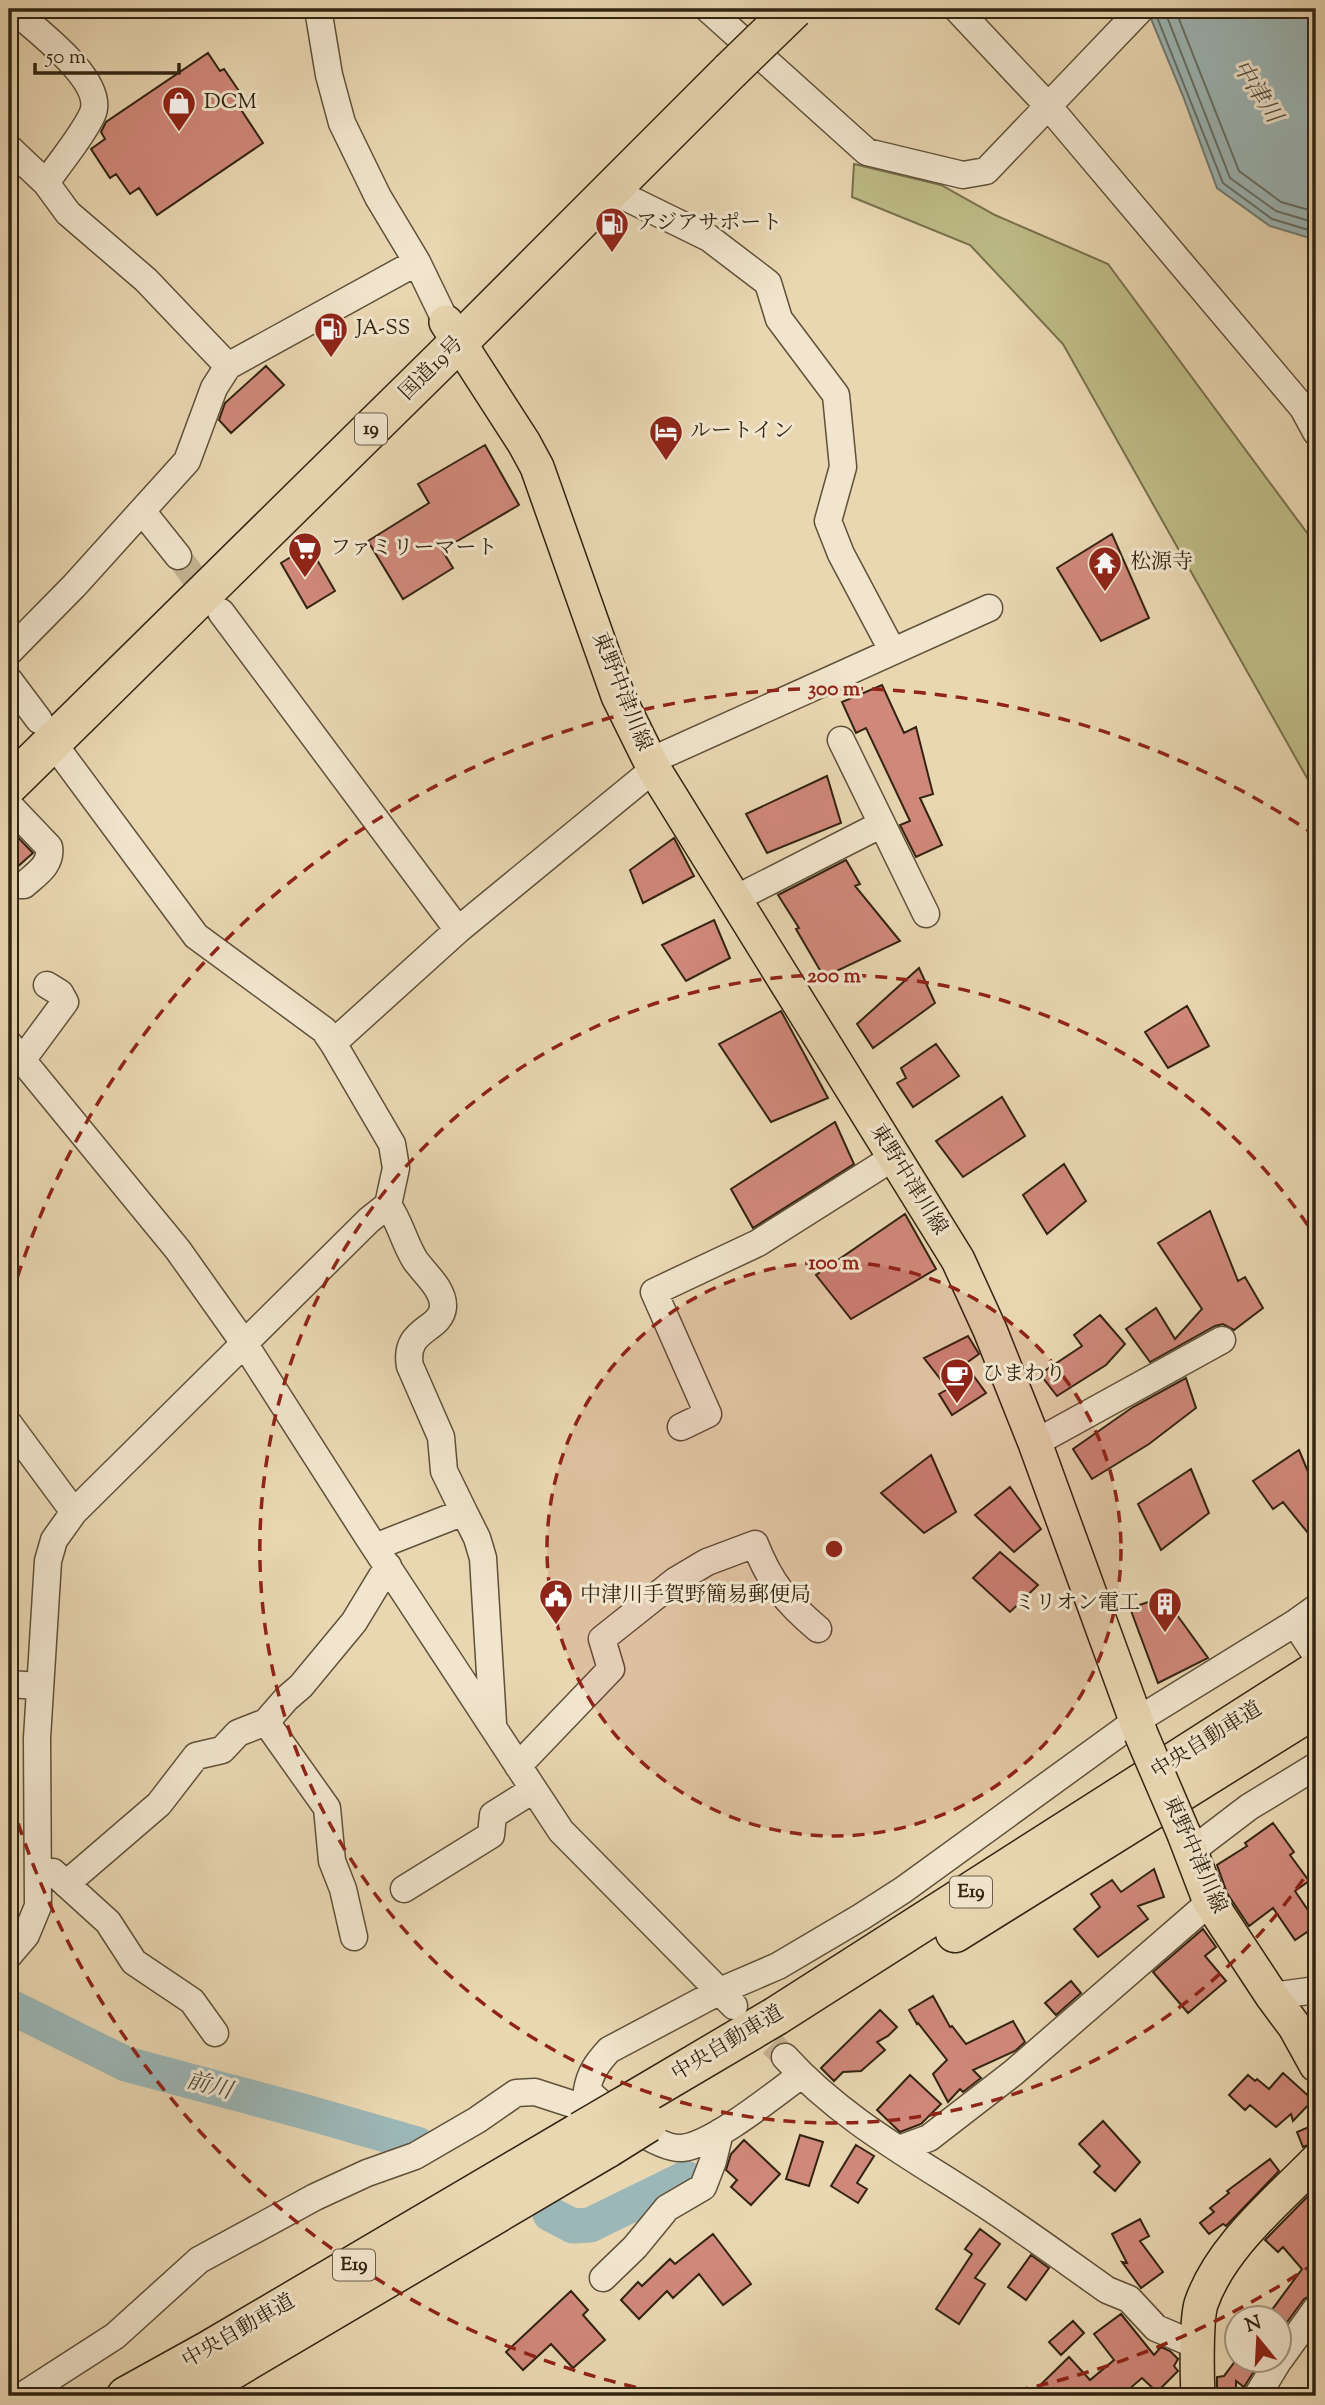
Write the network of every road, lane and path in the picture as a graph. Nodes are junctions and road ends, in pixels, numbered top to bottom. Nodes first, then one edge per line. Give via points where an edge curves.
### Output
1 (12, 9) edge
2 (317, 9) edge
3 (708, 9) edge
4 (764, 9) edge
5 (794, 9) edge
6 (957, 9) edge
7 (1141, 9) edge
8 (725, 62) junction
9 (1049, 107) junction
10 (9, 148) edge
11 (46, 183) junction
12 (611, 190) junction
13 (417, 262) junction
14 (453, 332) junction
15 (228, 366) junction
16 (1316, 432) edge
17 (142, 510) junction
18 (178, 556) tunnel mouth
19 (989, 608) dead end
20 (221, 612) tunnel mouth
21 (892, 650) junction
22 (9, 652) edge
23 (9, 680) edge
24 (46, 731) junction
25 (841, 740) dead end
26 (9, 750) edge
27 (652, 765) junction
28 (9, 786) edge
29 (9, 805) edge
30 (882, 824) junction
31 (9, 885) edge
32 (735, 899) junction
33 (926, 914) dead end
34 (458, 930) junction
35 (47, 985) dead end
36 (333, 1043) junction
37 (16, 1051) edge
38 (894, 1157) junction
39 (388, 1205) junction
40 (1222, 1340) dead end
41 (244, 1343) junction
42 (9, 1424) edge
43 (681, 1427) dead end
44 (1035, 1443) junction
45 (74, 1512) junction
46 (464, 1512) junction
47 (382, 1557) junction
48 (1306, 1616) edge
49 (818, 1629) dead end
50 (1316, 1655) edge
51 (1316, 1671) edge
52 (9, 1684) edge
53 (39, 1686) junction
54 (1316, 1708) edge
55 (266, 1722) junction
56 (493, 1725) junction
57 (1139, 1727) junction
58 (518, 1766) junction
59 (1316, 1766) edge
60 (533, 1790) junction
61 (1187, 1843) junction
62 (36, 1857) junction
63 (66, 1884) junction
64 (404, 1889) dead end
65 (1210, 1902) junction
66 (354, 1937) dead end
67 (9, 1955) edge
68 (1316, 1990) edge
69 (1272, 1996) junction
70 (727, 1998) junction
71 (215, 2033) dead end
72 (1316, 2065) edge
73 (611, 2122) junction
74 (720, 2132) junction
75 (899, 2150) junction
76 (1316, 2161) edge
77 (603, 2278) dead end
78 (1316, 2309) edge
79 (1294, 2339) edge
80 (1199, 2346) junction
81 (1270, 2374) edge
82 (22, 2396) edge
83 (126, 2396) edge
84 (188, 2396) edge
85 (1198, 2396) edge
86 (1257, 2396) edge

1 - 11 street via 61,50 93,92 93,113
2 - 13 street via 342,123
3 - 9 street via 867,152 963,175 985,171
4 - 8 highway, 国道19号 / 19
5 - 8 highway, 国道19号 / 19, bridge
6 - 9 street
7 - 9 street
8 - 12 highway, 国道19号 / 19
8 - 14 highway, 国道19号 / 19
9 - 16 street via 1303,408
10 - 11 street
11 - 15 street via 68,213 146,280
12 - 14 highway, 国道19号 / 19
12 - 21 street via 709,238 768,283 779,319 836,395 843,467 828,521
13 - 14 street
13 - 15 street
14 - 24 highway, 国道19号 / 19
14 - 27 main road, 東野中津川線 via 537,467 618,696
15 - 17 street via 214,388 187,461
17 - 18 street
17 - 22 street
19 - 21 street
20 - 34 street
21 - 27 street
23 - 24 street
24 - 26 highway, 国道19号 / 19
24 - 28 highway, 国道19号 / 19
24 - 36 street via 195,936 324,1030
25 - 30 street
27 - 32 main road, 東野中津川線
27 - 34 street
29 - 31 street via 49,847 51,855 24,885
30 - 32 street
30 - 33 street
32 - 38 main road, 東野中津川線
34 - 36 street
35 - 37 street via 65,1002
36 - 39 street via 391,1144 396,1168
37 - 41 street via 178,1250
38 - 43 street via 758,1243 654,1292 708,1414
38 - 44 main road, 東野中津川線 via 958,1260
39 - 41 street
39 - 46 street via 414,1258 441,1298 439,1317 411,1344 408,1354 441,1437 444,1471
40 - 44 street
41 - 45 street
41 - 47 street
42 - 45 street
44 - 57 main road, 東野中津川線
45 - 53 street via 54,1540 48,1561
46 - 47 street
46 - 56 street via 483,1558
47 - 55 street via 354,1622
47 - 56 street
48 - 50 street
48 - 57 street
49 - 58 street via 779,1591 755,1544 707,1562 675,1581 602,1639 611,1669
51 - 73 highway, 中央自動車道 / E19
52 - 53 street
53 - 62 street
54 - 73 highway, 中央自動車道 / E19
55 - 63 street via 237,1733 222,1750 196,1756 159,1804
55 - 66 street via 327,1808 332,1861
56 - 58 street
57 - 61 main road, 東野中津川線, bridge
57 - 70 street via 902,1890
58 - 60 street
59 - 61 street
60 - 64 street via 493,1815 491,1835
60 - 70 street via 561,1830
61 - 65 main road, 東野中津川線
62 - 63 street
62 - 67 street via 38,1906 26,1935
63 - 71 street via 108,1922 134,1962 192,2001
65 - 69 main road, 東野中津川線
65 - 75 street via 1013,2073 929,2137
68 - 69 street
69 - 72 main road, 東野中津川線
70 - 73 street via 609,2050 596,2064 587,2090
73 - 74 street via 681,2148
73 - 82 street via 534,2092 516,2093 415,2155 315,2197 199,2260 115,2336
73 - 83 highway, 中央自動車道 / E19
73 - 84 highway, 中央自動車道 / E19
74 - 75 street via 793,2066 858,2123
74 - 77 street via 703,2187 667,2208
75 - 80 street via 1107,2290 1129,2299 1156,2328
76 - 80 main road via 1221,2263 1201,2306
78 - 79 street
80 - 85 main road
81 - 86 street

